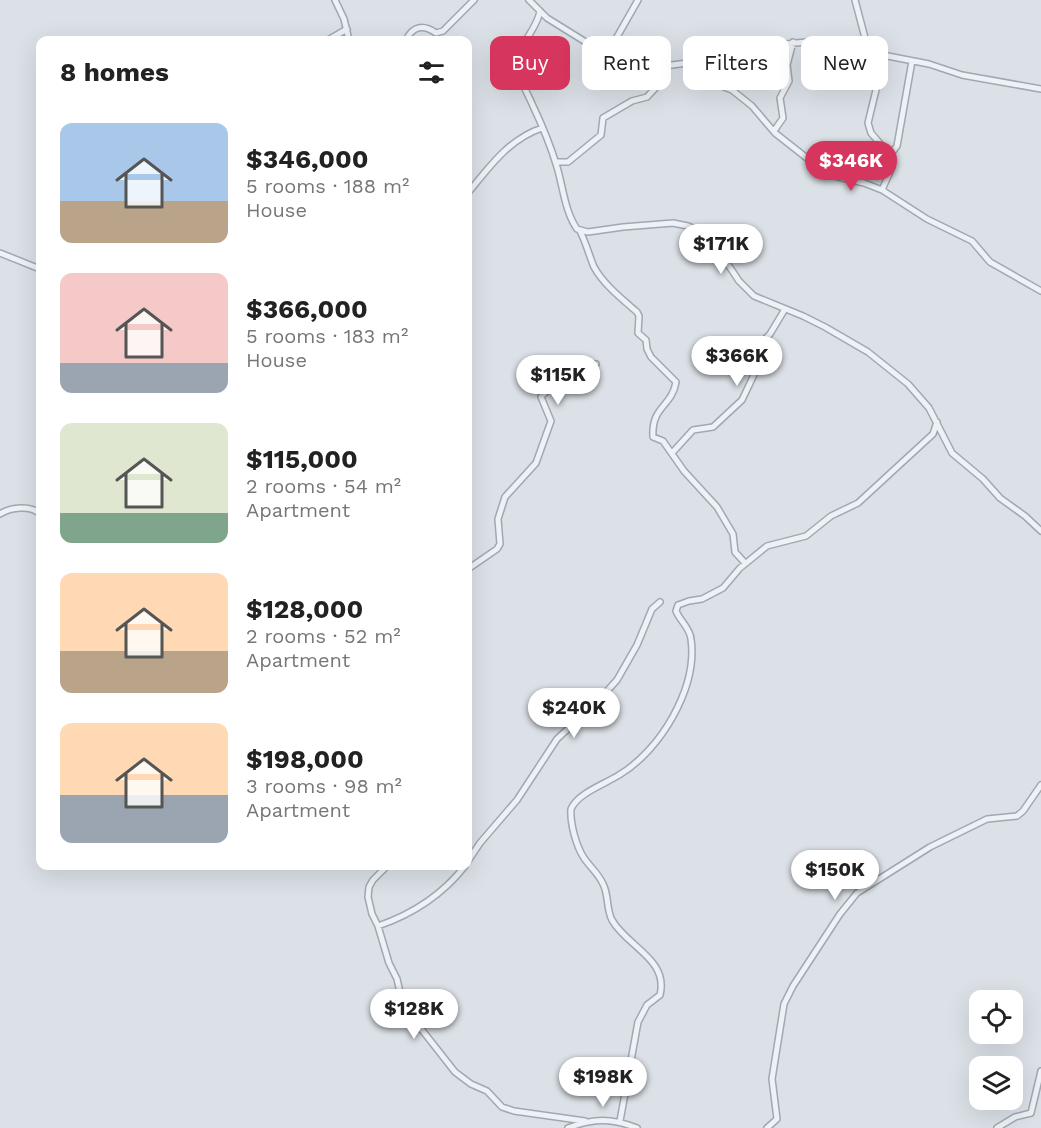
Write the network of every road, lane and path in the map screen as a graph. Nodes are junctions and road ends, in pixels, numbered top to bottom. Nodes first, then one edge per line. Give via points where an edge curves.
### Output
1 (335, 0) edge
2 (474, 0) edge
3 (529, 0) edge
4 (638, 0) edge
5 (855, 0) edge
6 (540, 11) junction
7 (347, 29) junction
8 (335, 36) edge
9 (348, 36) edge
10 (409, 36) edge
11 (618, 36) edge
12 (865, 36) edge
13 (582, 39) edge
14 (789, 42) edge
15 (793, 42) junction
16 (801, 43) edge
17 (888, 58) edge
18 (912, 61) junction
19 (1041, 89) edge
20 (655, 90) edge
21 (732, 90) edge
22 (876, 90) edge
23 (542, 128) junction
24 (774, 131) junction
25 (890, 155) junction
26 (556, 162) junction
27 (472, 188) edge
28 (882, 190) junction
29 (580, 231) junction
30 (0, 253) edge
31 (36, 267) edge
32 (1041, 291) edge
33 (785, 309) junction
34 (596, 364) dead end
35 (937, 422) junction
36 (672, 453) junction
37 (36, 512) edge
38 (0, 514) edge
39 (1041, 531) edge
40 (745, 563) junction
41 (472, 566) edge
42 (660, 602) dead end
43 (1041, 785) edge
44 (472, 855) edge
45 (383, 870) edge
46 (462, 870) edge
47 (378, 926) junction
48 (1041, 1071) edge
49 (585, 1121) junction
50 (620, 1121) junction
51 (568, 1128) edge
52 (637, 1128) edge
53 (767, 1128) edge
54 (997, 1128) edge

1 - 7 street
2 - 10 street via 443,31 420,28
3 - 6 street
4 - 11 street
5 - 12 street
6 - 13 street
6 - 23 street via 523,45 519,63 523,87
7 - 8 street
7 - 9 street
14 - 15 street
15 - 16 street
15 - 24 street via 787,65 789,81 779,101 783,118
17 - 18 street
18 - 19 street via 962,75
18 - 25 street via 897,146
20 - 26 street via 603,118 600,136 568,162
21 - 24 street
22 - 25 street via 868,123 870,133
23 - 26 street
23 - 27 street via 522,136
24 - 28 street via 794,150 834,176
25 - 28 street via 892,167
26 - 29 street via 571,218
28 - 32 street via 927,219 972,241 990,262
29 - 33 street via 673,223 695,228 711,239 745,289
29 - 36 street via 601,277 637,312 638,333 646,340 648,352 676,382 670,398 655,416 653,430 653,437 662,440
30 - 31 street
33 - 35 street via 868,352 908,384
33 - 36 street via 755,349 759,364 742,400 713,427 693,430
34 - 41 street via 562,366 555,382 542,395 551,421 536,463 505,497 498,519 497,549
35 - 39 street via 952,453
35 - 40 street via 930,438 858,503 831,516 806,536 766,546
36 - 40 street via 717,507 733,534 734,550
37 - 38 street via 30,508
40 - 50 street via 723,588 702,599 682,602 676,608 690,633 691,662 673,717 656,744 623,773 576,800 571,808 578,846 605,886 612,920 652,961 661,980 660,995 647,1005 635,1031
42 - 44 street via 652,609 617,680 557,739 517,800
43 - 53 street via 1017,816 987,819 930,847 857,893 840,914 784,1004 772,1079 777,1119
45 - 47 street via 369,887 368,897
46 - 47 street via 430,899 401,918
47 - 49 street via 407,1019 422,1030 455,1072 487,1090 506,1109
48 - 54 street via 1031,1113
49 - 50 street
49 - 51 street
50 - 52 street

